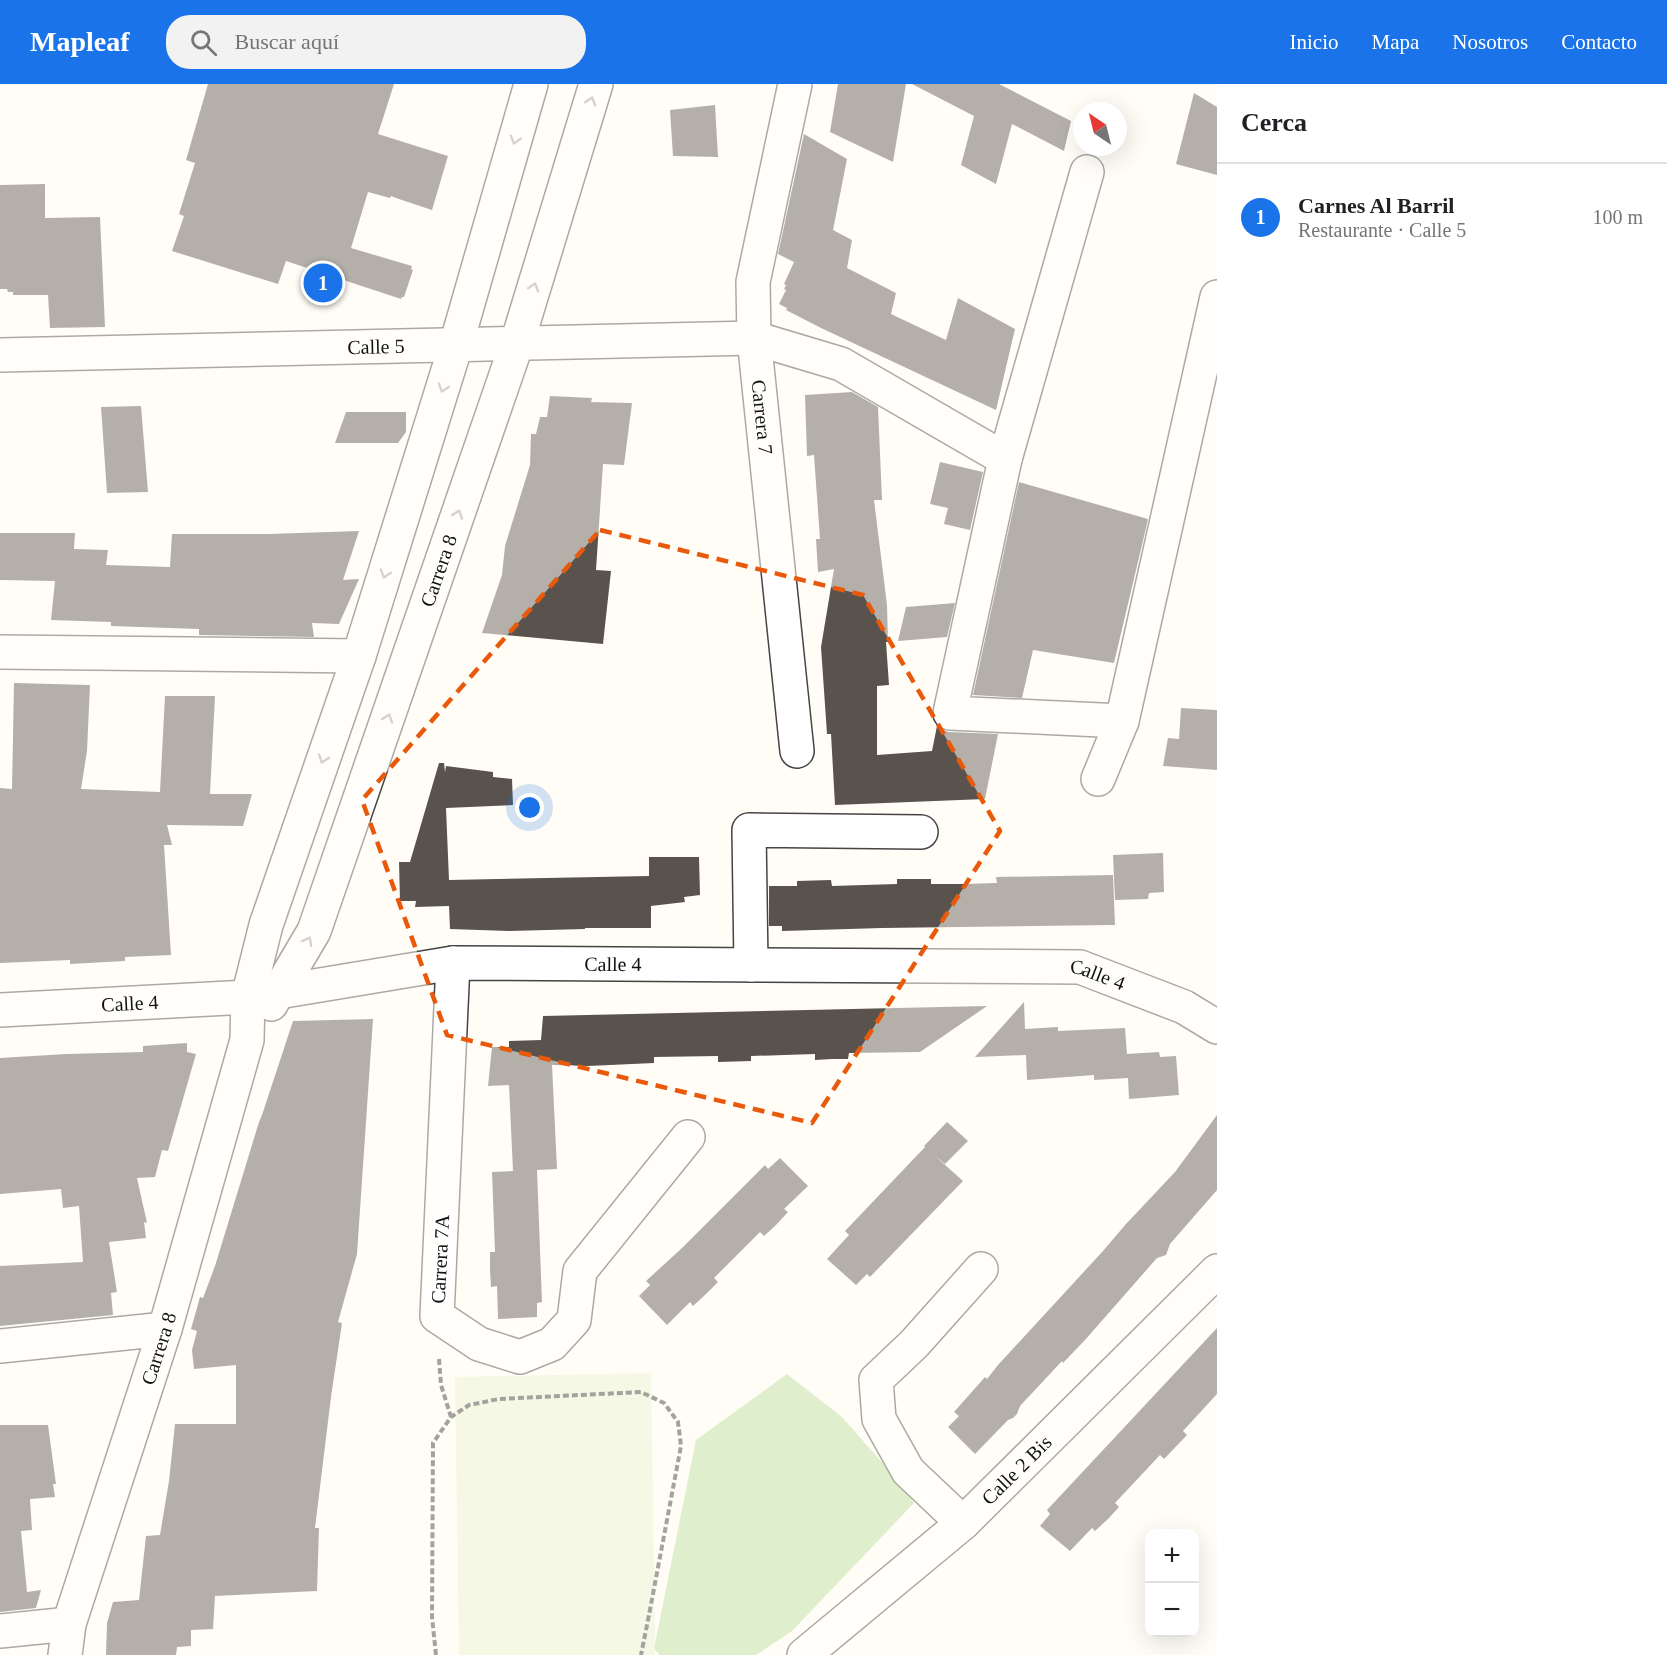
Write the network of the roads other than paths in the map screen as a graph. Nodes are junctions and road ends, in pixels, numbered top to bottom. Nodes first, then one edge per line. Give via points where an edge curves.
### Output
1 (531, 84) edge
2 (596, 84) edge
3 (795, 84) edge
4 (1087, 172) dead end
5 (1217, 297) edge
6 (754, 338) junction
7 (517, 343) junction
8 (456, 345) junction
9 (0, 355) edge
10 (1005, 459) junction
11 (0, 652) edge
12 (359, 656) junction
13 (1122, 721) junction
14 (797, 751) dead end
15 (1098, 779) dead end
16 (921, 832) dead end
17 (453, 963) junction
18 (751, 965) junction
19 (264, 995) junction
20 (0, 1010) edge
21 (1217, 1027) edge
22 (688, 1137) dead end
23 (981, 1269) dead end
24 (1217, 1271) edge
25 (165, 1329) junction
26 (0, 1346) edge
27 (963, 1523) junction
28 (0, 1631) edge
29 (67, 1640) edge
30 (804, 1655) edge

1 -> 8 street, Carrera 8
7 -> 2 street, Carrera 8
3 - 6 street, Carrera 7 via 753,282
4 - 10 street
5 - 13 street
6 - 7 street, Calle 5
6 - 10 street, Calle 5 via 841,364
6 - 14 street, Carrera 7
7 - 8 street, Calle 5
19 -> 7 street, Carrera 8 via 314,931
8 - 9 street, Calle 5
8 -> 12 street, Carrera 8
10 - 13 street via 950,713
11 - 12 street
12 -> 19 street, Carrera 8 via 266,925
13 - 15 street
16 - 18 street via 749,830
17 - 18 street, Calle 4
17 - 19 street, Calle 4
17 - 22 street, Carrera 7A via 437,1316 479,1344 520,1358 552,1344 574,1320 580,1271
18 - 21 street, Calle 4 via 1080,967 1184,1007
19 - 20 street, Calle 4
19 - 25 street, Carrera 8 via 247,1040
23 - 27 street via 876,1380 879,1419 908,1471
24 - 27 street, Calle 2 Bis
25 - 26 street
25 - 29 street, Carrera 8
27 - 30 street, Calle 2 Bis
28 - 29 street

